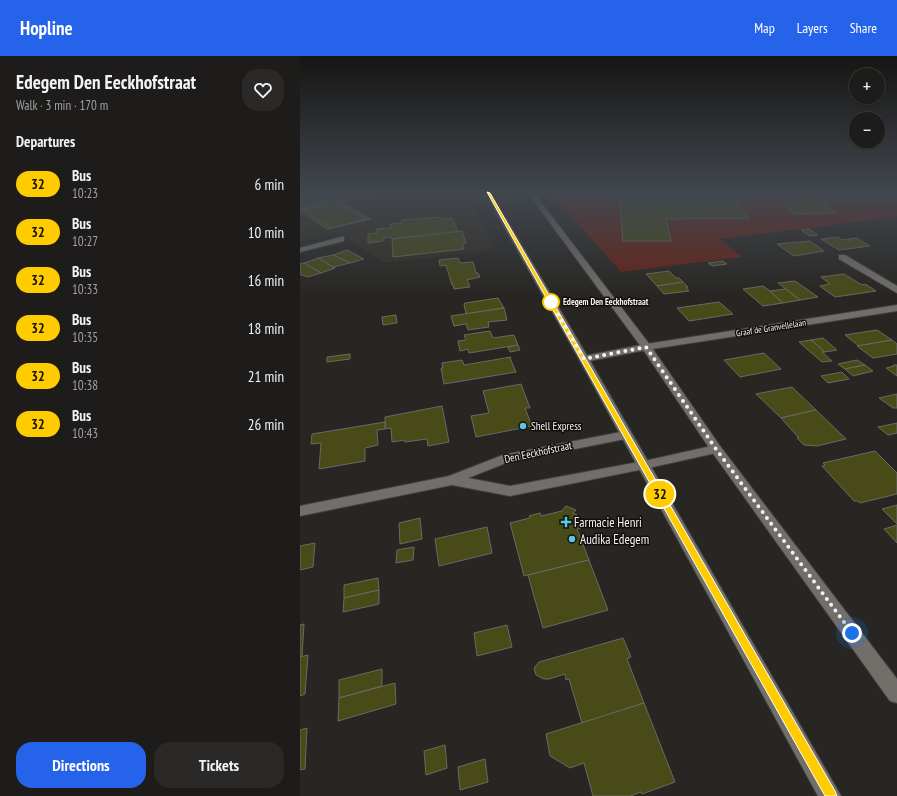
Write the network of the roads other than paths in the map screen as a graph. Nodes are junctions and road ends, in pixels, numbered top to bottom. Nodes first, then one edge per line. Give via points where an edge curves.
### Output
1 (508, 228) edge
2 (557, 228) edge
3 (341, 239) dead end
4 (300, 250) edge
5 (842, 257) dead end
6 (897, 290) edge
7 (897, 308) edge
8 (884, 310) junction
9 (897, 319) edge
10 (646, 347) junction
11 (584, 359) junction
12 (626, 435) junction
13 (716, 449) junction
14 (644, 465) junction
15 (452, 480) junction
16 (300, 511) edge
17 (897, 694) edge
18 (830, 796) edge

1 - 11 main road
2 - 10 main road
3 - 4 main road
5 - 6 main road
7 - 8 main road, Graaf de Granvellelaan
8 - 9 main road
8 - 10 main road, Graaf de Granvellelaan
10 - 11 main road, Graaf de Granvellelaan
10 - 13 main road
11 - 12 main road
12 - 14 main road
12 - 15 main road, Den Eeckhofstraat via 503,459
13 - 14 main road, Den Eeckhofstraat
13 - 17 main road
14 - 15 main road, Den Eeckhofstraat via 510,491
14 - 18 main road
15 - 16 main road, Den Eeckhofstraat

